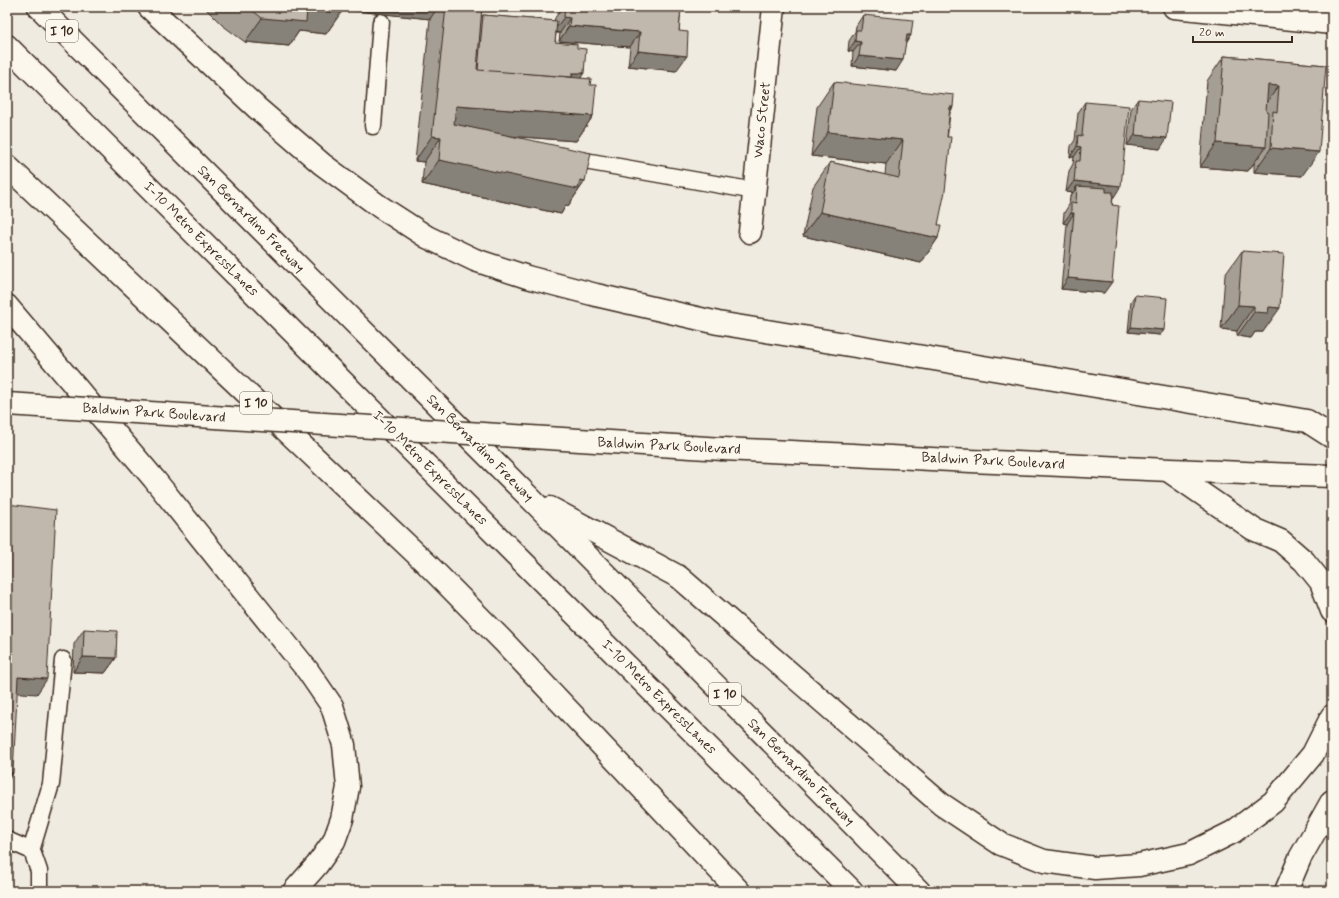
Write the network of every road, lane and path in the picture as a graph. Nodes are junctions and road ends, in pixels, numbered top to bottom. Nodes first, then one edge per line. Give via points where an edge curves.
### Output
1 (39, 7) edge
2 (149, 7) edge
3 (774, 7) edge
4 (1174, 7) edge
5 (381, 22) dead end
6 (1332, 23) edge
7 (7, 46) edge
8 (373, 126) dead end
9 (585, 161) edge
10 (7, 166) edge
11 (755, 191) junction
12 (750, 232) dead end
13 (7, 306) edge
14 (7, 404) edge
15 (1332, 437) edge
16 (1169, 472) junction
17 (1332, 476) edge
18 (530, 498) junction
19 (1332, 611) edge
20 (63, 660) dead end
21 (1332, 716) edge
22 (1332, 801) edge
23 (7, 840) edge
24 (30, 850) junction
25 (39, 891) edge
26 (294, 891) edge
27 (739, 891) edge
28 (852, 891) edge
29 (919, 891) edge
30 (1286, 891) edge

1 - 18 main road, San Bernardino Freeway / I 10
2 - 15 main road via 257,108 322,164 427,237 475,260 596,296 718,323 1307,421
3 - 11 main road, Waco Street
4 - 6 main road
5 - 8 lane
7 - 28 main road, I-10 Metro ExpressLanes
9 - 11 lane
10 - 27 main road, I 10 via 487,624
11 - 12 main road, Waco Street
13 - 26 main road via 159,485 308,670 332,706 344,745 348,787 342,819 330,847
14 - 16 main road, Baldwin Park Boulevard, bridge via 722,450 937,458
16 - 17 main road, Baldwin Park Boulevard
16 - 19 main road via 1253,528 1281,540 1304,561 1321,582
18 - 21 main road via 679,577 941,804 1001,844 1044,861 1095,868 1138,865 1189,854 1233,832 1273,802 1313,754
18 - 29 main road, San Bernardino Freeway / I 10
20 - 24 lane via 51,784
22 - 30 main road via 1300,858
23 - 24 lane
24 - 25 lane via 39,871

